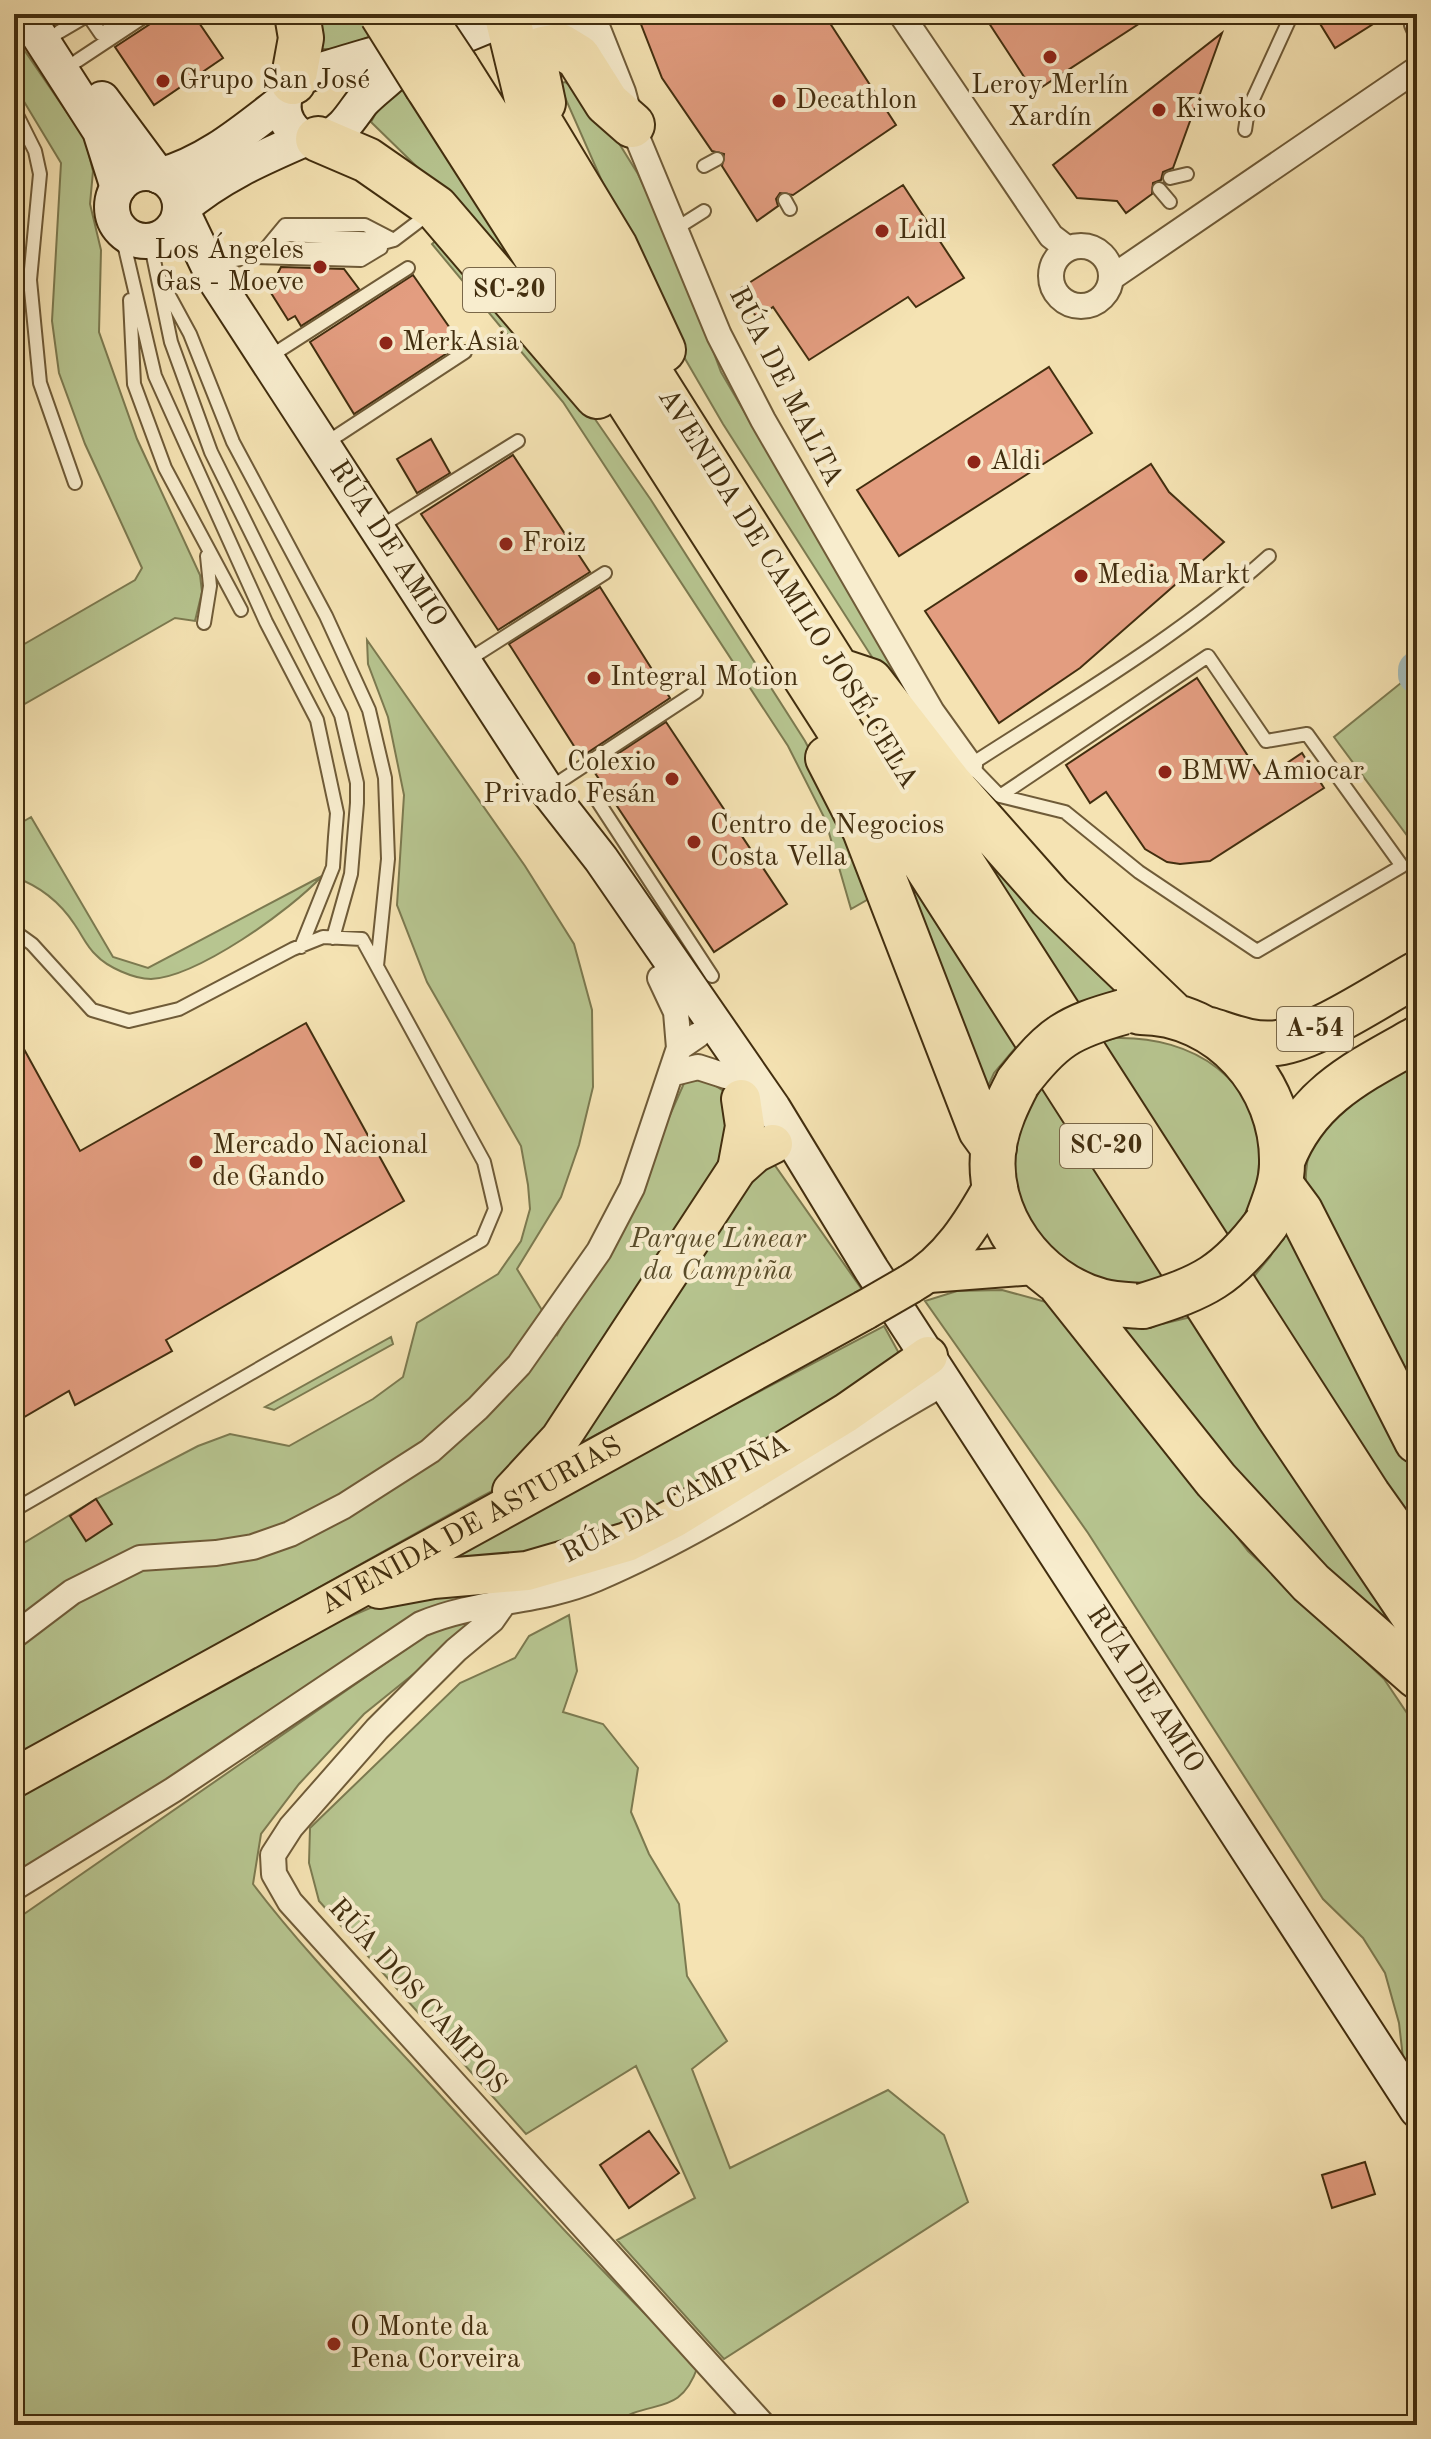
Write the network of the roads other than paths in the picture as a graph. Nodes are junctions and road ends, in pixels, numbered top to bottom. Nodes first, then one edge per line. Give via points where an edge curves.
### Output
1 (25, 14) edge
2 (133, 14) edge
3 (148, 14) edge
4 (297, 14) edge
5 (421, 14) edge
6 (592, 14) edge
7 (901, 14) edge
8 (1292, 14) edge
9 (1416, 14) edge
10 (512, 17) edge
11 (48, 20) edge
12 (1417, 39) edge
13 (417, 55) edge
14 (77, 61) junction
15 (1417, 69) edge
16 (288, 92) junction
17 (14, 109) edge
18 (113, 116) junction
19 (632, 125) junction
20 (1245, 130) dead end
21 (312, 139) junction
22 (561, 158) junction
23 (717, 159) dead end
24 (704, 166) dead end
25 (1187, 174) dead end
26 (159, 176) junction
27 (1170, 178) dead end
28 (118, 188) junction
29 (1159, 189) dead end
30 (1170, 202) dead end
31 (436, 208) junction
32 (181, 209) junction
33 (704, 211) dead end
34 (677, 228) junction
35 (144, 237) junction
36 (394, 240) junction
37 (266, 248) junction
38 (1068, 249) junction
39 (252, 257) junction
40 (408, 268) dead end
41 (211, 271) junction
42 (129, 272) junction
43 (158, 275) junction
44 (1111, 278) junction
45 (465, 352) dead end
46 (268, 358) junction
47 (518, 441) dead end
48 (323, 445) junction
49 (682, 452) junction
50 (75, 483) dead end
51 (377, 528) junction
52 (207, 549) junction
53 (1269, 556) dead end
54 (605, 573) dead end
55 (241, 610) dead end
56 (204, 623) dead end
57 (465, 662) junction
58 (818, 668) junction
59 (696, 692) dead end
60 (970, 765) junction
61 (1000, 796) junction
62 (595, 797) dead end
63 (553, 799) junction
64 (14, 931) edge
65 (333, 938) junction
66 (301, 947) junction
67 (661, 963) junction
68 (377, 966) junction
69 (1417, 974) edge
70 (712, 976) dead end
71 (1187, 1020) junction
72 (1417, 1039) edge
73 (681, 1060) junction
74 (742, 1088) junction
75 (773, 1144) junction
76 (994, 1166) junction
77 (737, 1169) junction
78 (1276, 1190) junction
79 (827, 1195) junction
80 (871, 1269) junction
81 (1048, 1275) junction
82 (919, 1279) junction
83 (937, 1369) junction
84 (1417, 1441) edge
85 (14, 1510) edge
86 (466, 1528) junction
87 (1417, 1564) edge
88 (348, 1595) junction
89 (504, 1603) junction
90 (1417, 1621) edge
91 (14, 1636) edge
92 (1417, 1676) edge
93 (14, 1778) edge
94 (14, 1888) edge
95 (1417, 2110) edge
96 (763, 2425) edge

1 - 28 street via 100,131
2 - 11 lane via 101,34 88,15
3 - 14 lane
4 - 16 highway via 301,38
5 - 13 highway, AVENIDA DE CAMILO JOSÉ CELA / SC-20, bridge
6 - 19 street, RÚA DE MALTA
7 - 38 street via 1051,236
8 - 20 lane via 1248,110
9 - 12 lane via 1411,25
10 - 13 street
10 - 19 street via 552,25 574,37 598,61
10 - 22 highway, SC-20 via 528,103
11 - 14 street
11 - 18 street via 78,77
13 - 16 street via 301,76
13 - 21 street via 337,131
13 - 49 highway, AVENIDA DE CAMILO JOSÉ CELA / SC-20
14 - 18 street
15 - 44 street
16 - 21 street via 291,128
16 - 26 street via 214,152
17 - 50 lane via 40,174 30,280 40,383
18 - 26 street
19 - 22 highway via 607,103 578,57 560,46 543,49 536,77
19 - 34 street, RÚA DE MALTA
21 - 31 highway, SC-20 via 367,160
21 - 32 street via 237,169
22 - 49 highway, SC-20 via 615,247 684,392
23 - 24 lane
25 - 27 lane
26 - 28 street via 134,176
26 - 32 street via 177,192
28 - 35 street via 112,211
29 - 30 lane
31 - 36 lane
31 - 49 highway, SC-20 via 575,366 645,461
32 - 35 street via 175,226
32 - 41 street, RÚA DE AMIO
33 - 34 lane
34 - 60 street, RÚA DE MALTA via 719,335 763,420 932,712
35 - 41 street, RÚA DE AMIO
35 - 42 lane
35 - 43 lane
36 - 37 lane via 361,249
36 - 37 lane via 365,225 285,225
36 - 39 lane via 361,260
37 - 39 lane
38 - 44 street via 1084,246 1100,253
38 - 44 street via 1051,273 1063,300 1091,304 1105,293
39 - 41 lane
40 - 46 lane
41 - 46 street, RÚA DE AMIO
42 - 52 lane via 134,384 165,468
42 - 66 lane via 155,376 182,441 317,720 337,813 333,867
43 - 65 lane via 171,342 211,452 341,715 357,803 351,874
43 - 68 lane via 190,334 233,442 326,616 369,710 385,778 388,859
45 - 48 lane
46 - 48 street, RÚA DE AMIO
47 - 51 lane
48 - 51 street, RÚA DE AMIO
49 - 58 highway, AVENIDA DE CAMILO JOSÉ CELA / SC-20
51 - 57 street, RÚA DE AMIO
52 - 55 lane
52 - 56 lane via 210,586
53 - 60 lane via 1166,639
54 - 57 lane
57 - 63 street, RÚA DE AMIO
58 - 71 highway via 870,681 949,783 1040,885
58 - 76 highway via 796,696 865,830
58 - 87 highway, AVENIDA DE CAMILO JOSÉ CELA / SC-20
58 - 90 highway, AVENIDA DE CAMILO JOSÉ CELA / SC-20 via 1278,1415
59 - 63 lane
60 - 61 lane
61 - 61 lane via 1065,812 1139,872 1257,951 1402,866 1307,734 1266,741 1208,656
62 - 70 lane
63 - 67 street, RÚA DE AMIO via 601,859
64 - 66 lane via 92,1010 129,1021 179,1009
65 - 66 lane
65 - 68 lane via 362,939
67 - 73 street, RÚA DE AMIO
67 - 74 street, RÚA DE AMIO
68 - 85 lane via 484,1162 495,1209 482,1240
69 - 71 highway, A-54 via 1303,1035 1277,1043 1250,1042
71 - 76 highway, bridge via 1123,1012 1083,1023 1045,1047 1002,1113
71 - 78 highway via 1240,1055 1262,1084 1275,1116
72 - 78 highway, A-54 via 1332,1091 1294,1132
73 - 74 street, RÚA DE AMIO
73 - 91 street via 632,1188 599,1251 519,1365 430,1451 290,1534 253,1547 140,1558 116,1568 72,1592
74 - 75 street, RÚA DE AMIO
74 - 77 main road via 745,1126
74 - 79 street, RÚA DE AMIO
75 - 77 main road
75 - 79 street, RÚA DE AMIO via 787,1145 809,1179
75 - 80 street, RÚA DE AMIO
76 - 81 highway via 1008,1228
76 - 82 main road via 971,1227
77 - 86 main road via 560,1439 528,1477
78 - 81 highway, bridge via 1242,1256 1205,1285 1143,1306 1101,1302
78 - 84 highway via 1300,1211
79 - 80 street, RÚA DE AMIO
80 - 83 street, RÚA DE AMIO
81 - 82 main road
81 - 92 highway via 1216,1480 1311,1583
82 - 86 main road, AVENIDA DE ASTURIAS, bridge
83 - 88 main road via 833,1421 627,1542 527,1571 433,1579
83 - 89 street, RÚA DA CAMPIÑA via 689,1534 562,1593
83 - 95 street, RÚA DE AMIO
86 - 88 main road, AVENIDA DE ASTURIAS
88 - 93 main road, AVENIDA DE ASTURIAS
89 - 94 street, RÚA DA CAMPIÑA via 449,1612 421,1624 173,1790
89 - 96 street, RÚA DOS CAMPOS via 377,1729 291,1827 273,1855 274,1874 290,1902

